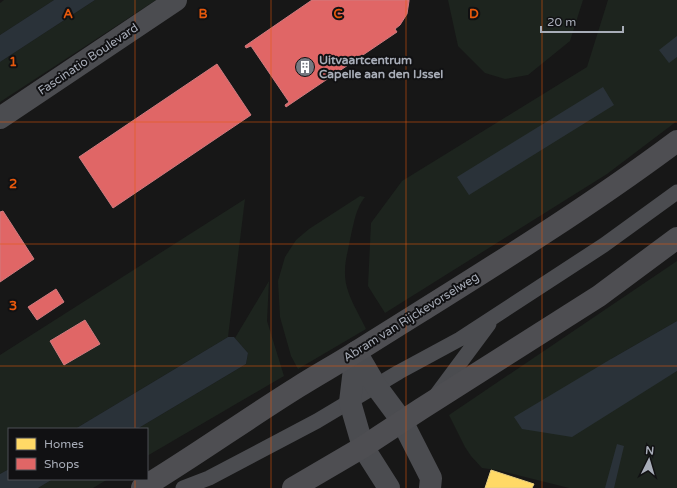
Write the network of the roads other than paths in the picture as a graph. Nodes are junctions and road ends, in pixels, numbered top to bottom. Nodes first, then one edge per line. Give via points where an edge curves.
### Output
1 (176, 0) edge
2 (0, 118) edge
3 (677, 141) edge
4 (677, 192) edge
5 (677, 238) edge
6 (496, 315) junction
7 (356, 352) junction
8 (376, 386) junction
9 (350, 402) junction
10 (430, 403) junction
11 (402, 421) junction
12 (364, 447) junction
13 (142, 488) edge
14 (183, 488) edge
15 (294, 488) edge
16 (390, 488) edge
17 (430, 488) edge

1 - 2 street, Fascinatio Boulevard
3 - 7 highway, Abram van Rijckevorselweg via 559,224
4 - 6 lane via 604,245
5 - 10 highway via 599,296
6 - 8 lane via 460,339
6 - 10 lane
7 - 8 street
7 - 9 street
7 - 13 highway, Abram van Rijckevorselweg
8 - 9 lane
8 - 11 street
9 - 12 street
9 - 14 lane via 216,475
10 - 11 highway
11 - 12 highway
11 - 17 street via 431,478
12 - 15 highway
12 - 16 street

